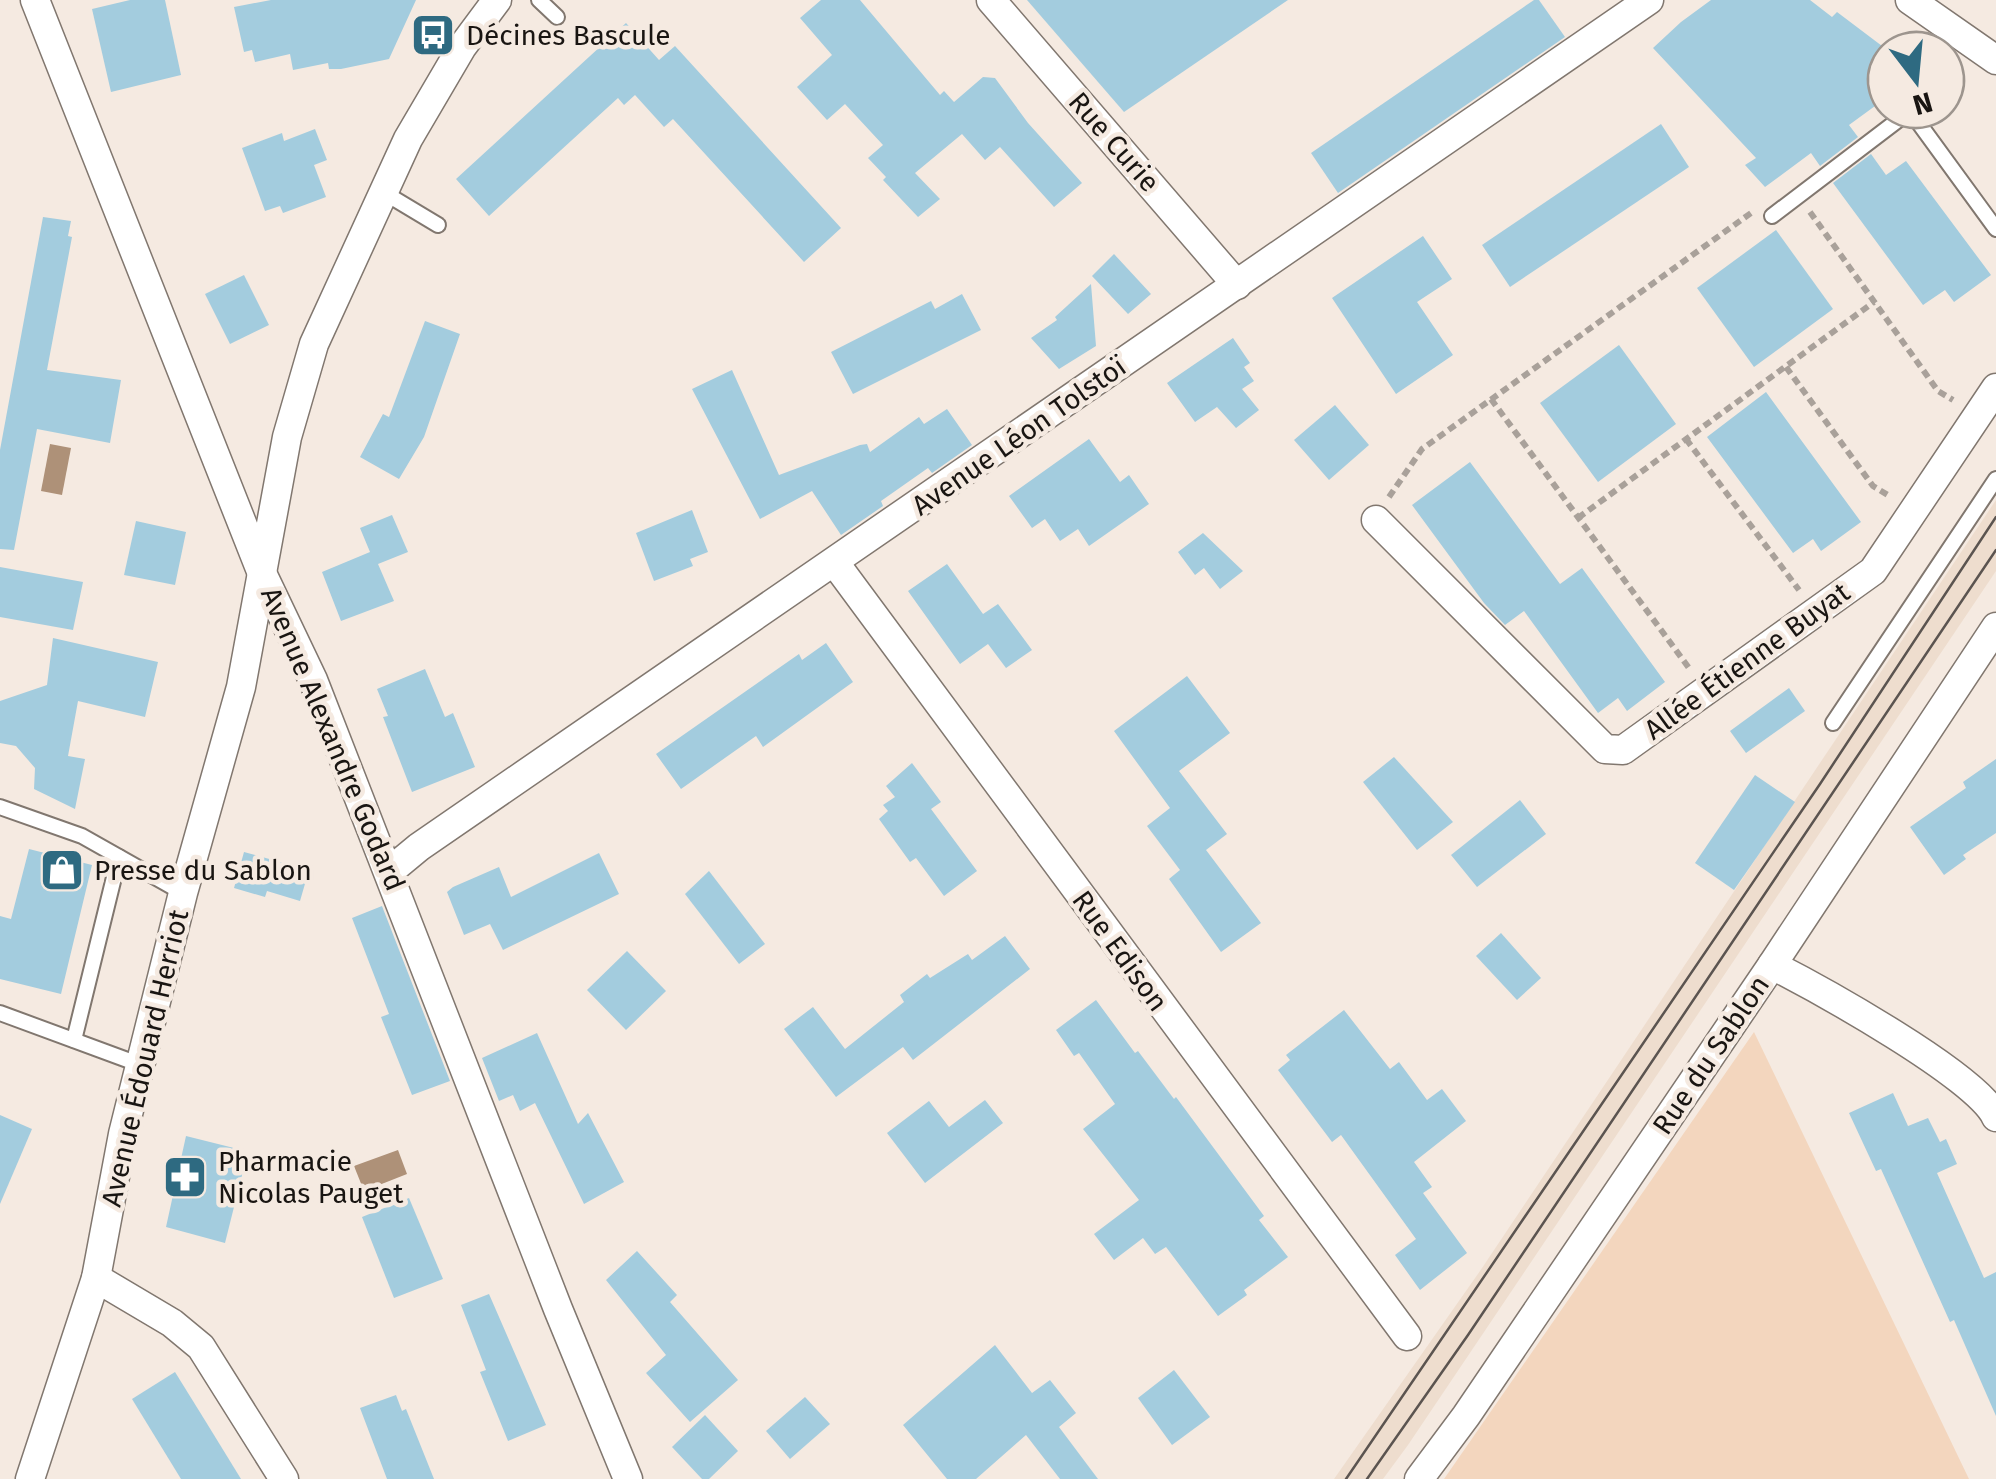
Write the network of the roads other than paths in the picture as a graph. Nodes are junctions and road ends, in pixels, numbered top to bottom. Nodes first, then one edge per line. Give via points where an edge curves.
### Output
1 (35, 0) edge
2 (496, 0) edge
3 (539, 0) edge
4 (991, 0) edge
5 (1649, 0) edge
6 (1910, 0) edge
7 (557, 17) dead end
8 (1996, 60) edge
9 (383, 192) junction
10 (1772, 216) road end
11 (438, 225) dead end
12 (1996, 229) edge
13 (1237, 285) junction
14 (1996, 388) edge
15 (1996, 479) edge
16 (1376, 520) road end
17 (835, 564) junction
18 (262, 571) junction
19 (1996, 627) edge
20 (1833, 723) dead end
21 (0, 807) edge
22 (118, 856) junction
23 (390, 871) junction
24 (183, 893) junction
25 (1772, 965) junction
26 (0, 1013) edge
27 (74, 1040) junction
28 (141, 1064) junction
29 (1996, 1118) edge
30 (96, 1278) junction
31 (1407, 1336) dead end
32 (30, 1479) edge
33 (284, 1479) edge
34 (628, 1479) edge
35 (1420, 1479) edge

1 - 18 street, Avenue Alexandre Godard
2 - 9 street, Avenue Édouard Herriot via 462,47
3 - 7 lane
4 - 13 street, Rue Curie
5 - 13 street, Avenue Léon Tolstoï
6 - 8 street
9 - 11 lane
9 - 18 street, Avenue Édouard Herriot via 314,344 286,437
10 - 12 lane via 1910,111
13 - 17 street, Avenue Léon Tolstoï
14 - 16 street, Allée Étienne Buyat via 1873,571 1623,750 1606,749
15 - 20 lane
17 - 23 street, Avenue Léon Tolstoï
17 - 31 street, Rue Edison
18 - 23 street, Avenue Alexandre Godard via 314,680
18 - 24 street, Avenue Édouard Herriot via 240,688
19 - 25 street, Rue du Sablon
21 - 22 lane
22 - 24 lane
22 - 27 lane
23 - 34 street, Avenue Alexandre Godard
24 - 28 street, Avenue Édouard Herriot
25 - 29 street via 1971,1086
25 - 35 street, Rue du Sablon
26 - 27 lane
27 - 28 lane
28 - 30 street, Avenue Édouard Herriot
30 - 32 street, Avenue Édouard Herriot
30 - 33 street via 201,1346

